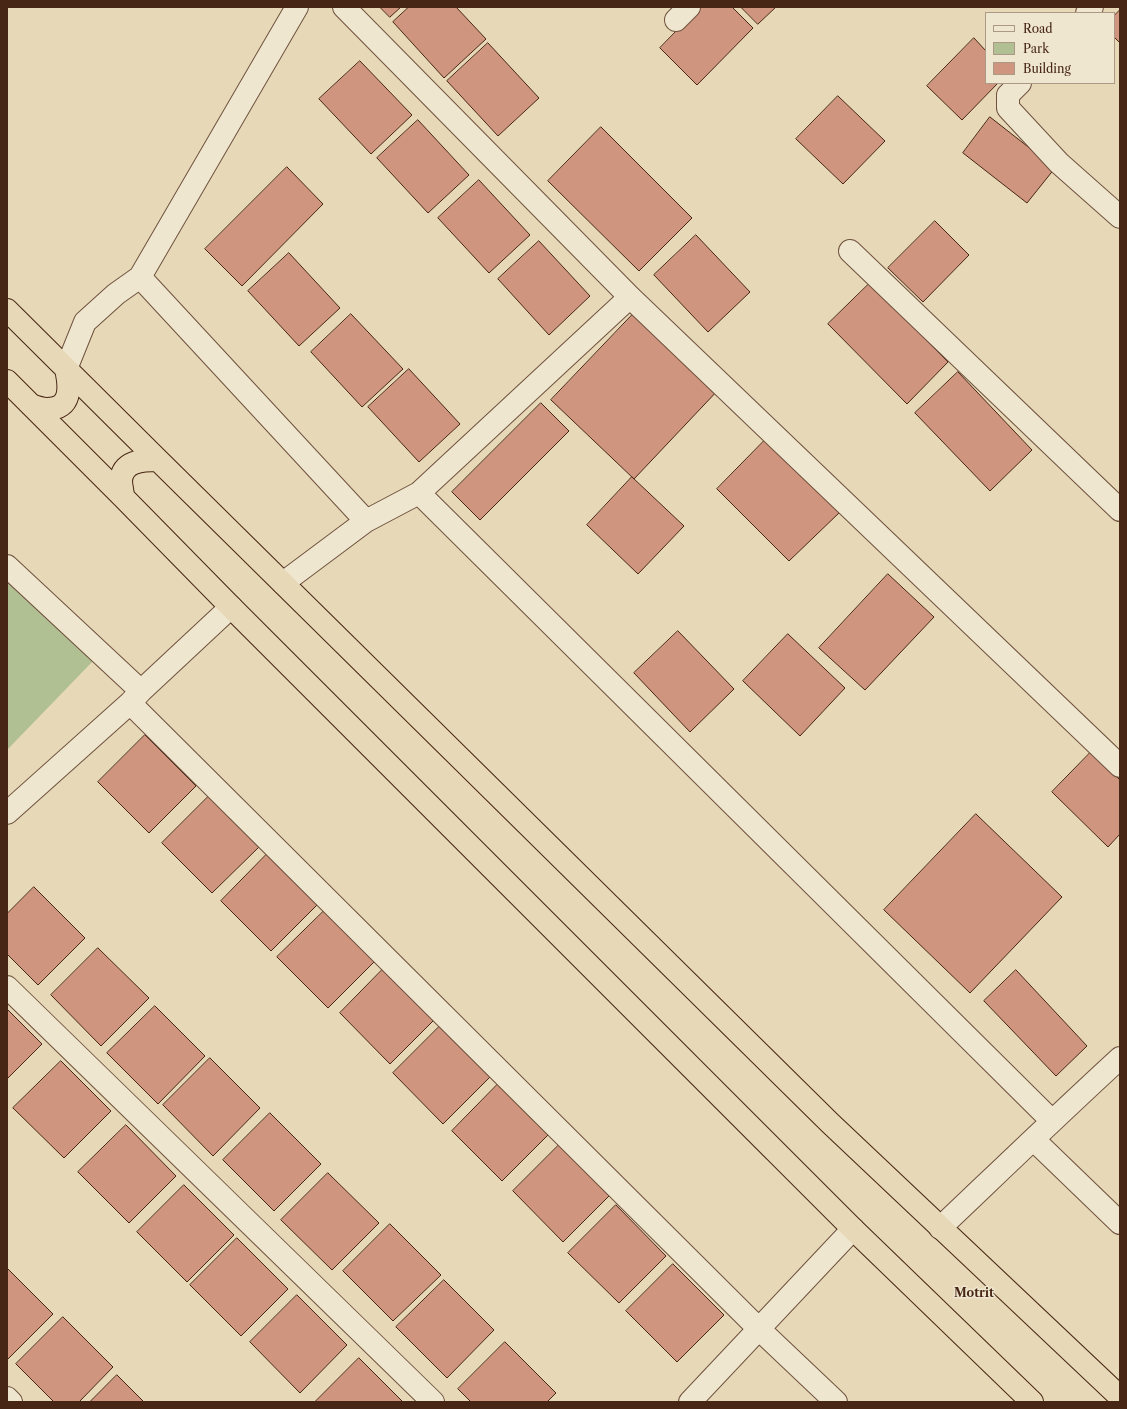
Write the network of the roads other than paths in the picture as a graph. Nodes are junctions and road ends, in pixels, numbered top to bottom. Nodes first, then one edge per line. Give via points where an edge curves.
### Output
1 (297, 7) edge
2 (344, 7) edge
3 (1019, 84) edge
4 (1120, 217) edge
5 (850, 251) dead end
6 (140, 277) junction
7 (630, 297) junction
8 (7, 310) edge
9 (66, 369) junction
10 (7, 381) edge
11 (31, 406) junction
12 (158, 460) junction
13 (419, 493) junction
14 (124, 497) junction
15 (1120, 510) edge
16 (366, 521) junction
17 (7, 566) edge
18 (283, 583) junction
19 (231, 607) junction
20 (136, 697) junction
21 (1120, 766) edge
22 (7, 814) edge
23 (7, 987) edge
24 (1120, 1058) edge
25 (1052, 1121) junction
26 (1034, 1140) junction
27 (1120, 1223) edge
28 (940, 1228) junction
29 (853, 1229) junction
30 (759, 1329) junction
31 (1120, 1397) edge
32 (7, 1398) edge
33 (10, 1402) edge
34 (433, 1402) edge
35 (690, 1402) edge
36 (836, 1402) edge
37 (1032, 1402) edge

1 - 6 street
2 - 7 street
3 - 4 street via 1008,95 1008,108 1059,163
5 - 15 street
6 - 9 street via 116,294 85,322
6 - 16 street
7 - 13 street
7 - 21 street
8 - 9 highway
9 - 11 highway via 70,384 69,394 63,403 46,409
9 - 12 highway
10 - 11 highway
11 - 14 highway
12 - 14 highway via 137,461 129,466 122,474
12 - 18 highway
13 - 16 street
13 - 25 street
14 - 19 highway
16 - 18 street
17 - 20 street
18 - 28 highway via 830,1123
19 - 20 street
19 - 29 highway
20 - 22 street
20 - 30 street
23 - 34 street
24 - 25 street
25 - 26 street
26 - 27 street
26 - 28 street
28 - 31 highway
29 - 30 street
29 - 37 highway
30 - 35 street
30 - 36 street
32 - 33 street

